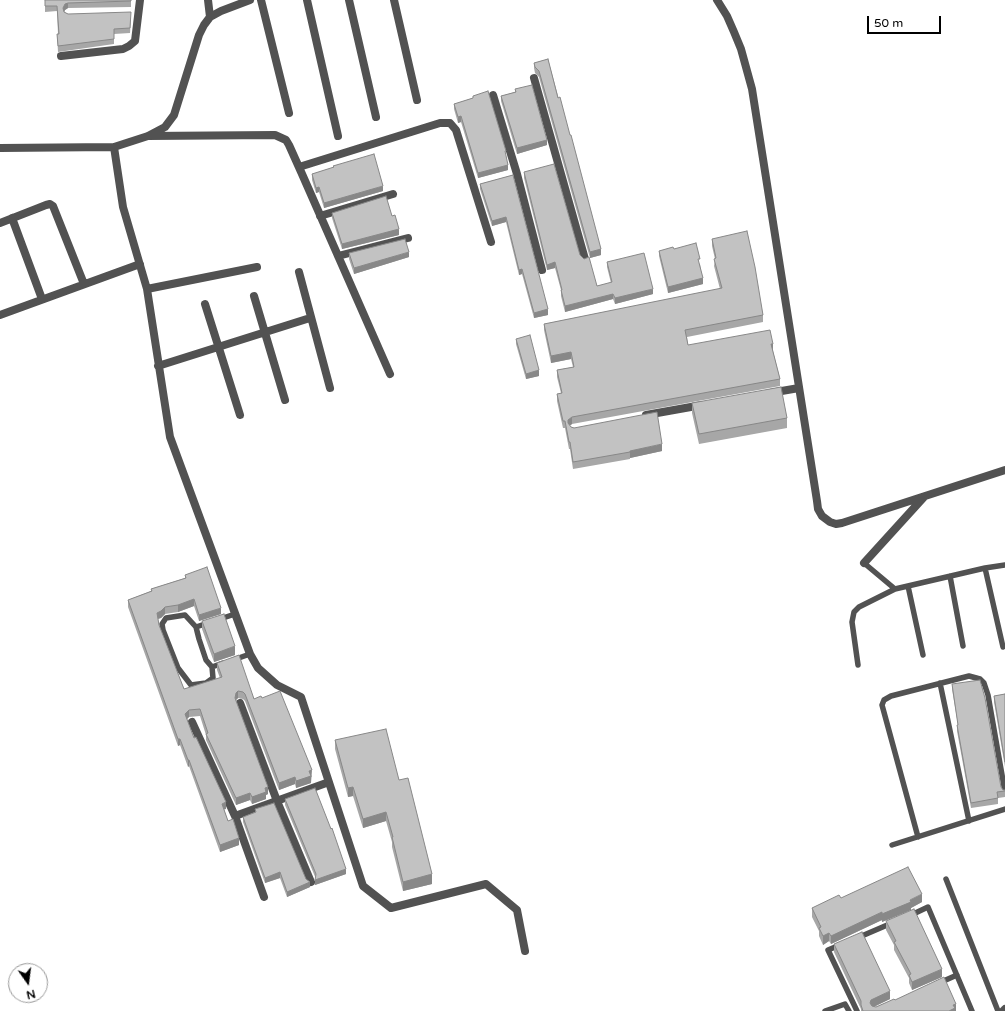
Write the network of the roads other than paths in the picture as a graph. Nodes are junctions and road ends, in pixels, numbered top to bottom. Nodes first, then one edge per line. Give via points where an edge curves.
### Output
1 (140, 0) edge
2 (208, 0) edge
3 (250, 0) edge
4 (261, 0) edge
5 (308, 0) edge
6 (349, 0) edge
7 (394, 0) edge
8 (717, 0) edge
9 (210, 17) junction
10 (61, 56) dead end
11 (534, 78) dead end
12 (493, 95) dead end
13 (417, 100) dead end
14 (289, 113) dead end
15 (376, 117) dead end
16 (148, 136) junction
17 (338, 136) dead end
18 (114, 147) junction
19 (0, 148) edge
20 (299, 167) junction
21 (393, 194) dead end
22 (320, 216) junction
23 (12, 218) junction
24 (0, 223) edge
25 (408, 238) dead end
26 (491, 242) dead end
27 (338, 256) junction
28 (585, 259) edge
29 (140, 264) junction
30 (257, 267) dead end
31 (542, 270) dead end
32 (299, 272) dead end
33 (84, 284) junction
34 (147, 289) junction
35 (254, 296) dead end
36 (42, 299) junction
37 (205, 304) dead end
38 (0, 313) edge
39 (310, 318) junction
40 (265, 332) junction
41 (219, 347) junction
42 (158, 366) junction
43 (390, 374) dead end
44 (330, 388) dead end
45 (798, 388) junction
46 (760, 395) edge
47 (285, 400) dead end
48 (713, 403) edge
49 (240, 415) dead end
50 (635, 417) edge
51 (1005, 470) edge
52 (924, 496) junction
53 (864, 563) joint
54 (1005, 565) edge
55 (985, 568) junction
56 (950, 576) junction
57 (908, 586) junction
58 (896, 589) junction
59 (235, 614) junction
60 (196, 627) junction
61 (963, 646) dead end
62 (1003, 647) dead end
63 (250, 654) junction
64 (923, 655) dead end
65 (858, 665) dead end
66 (212, 667) junction
67 (940, 683) junction
68 (240, 703) dead end
69 (192, 722) dead end
70 (329, 782) junction
71 (1005, 792) edge
72 (278, 801) junction
73 (1005, 809) edge
74 (235, 816) junction
75 (969, 821) junction
76 (918, 837) junction
77 (892, 845) dead end
78 (946, 879) dead end
79 (311, 882) edge
80 (264, 897) dead end
81 (850, 941) edge
82 (842, 944) edge
83 (525, 951) dead end
84 (957, 975) junction
85 (936, 984) edge
86 (824, 1011) edge
87 (849, 1011) edge
88 (857, 1011) edge
89 (972, 1011) edge
90 (998, 1011) edge

1 - 10 street via 134,12 135,41 129,46
2 - 9 street
3 - 9 street
4 - 14 street
5 - 17 street
6 - 15 street
7 - 13 street
8 - 45 street via 734,32 752,89
9 - 16 street via 199,35 174,115 165,127
11 - 28 street via 554,164
12 - 31 street
16 - 18 street
16 - 20 street via 275,135 286,140
18 - 19 street
18 - 29 street via 123,207
20 - 22 street
20 - 26 street via 440,123 450,123 456,130 477,184
21 - 22 street
22 - 27 street
23 - 24 street
23 - 33 street via 46,205 53,206
23 - 36 street
25 - 27 street
27 - 43 street
29 - 33 street
29 - 34 street
30 - 34 street
32 - 39 street
33 - 36 street
34 - 42 street
35 - 40 street
36 - 38 street
37 - 41 street
39 - 40 street
39 - 44 street
40 - 41 street
40 - 47 street
41 - 42 street
41 - 49 street
42 - 59 street via 170,437
45 - 46 street
45 - 52 street via 818,509 822,516 830,522 842,523
48 - 50 street
51 - 52 street
52 - 53 street
53 - 58 lane
54 - 55 lane
55 - 56 lane
55 - 62 lane
56 - 57 lane
56 - 61 lane
57 - 58 lane
57 - 64 lane
58 - 65 lane via 854,612 852,622
59 - 60 lane
59 - 63 street
60 - 66 lane via 206,660
60 - 66 lane via 185,615 166,618 162,624 178,668 191,685 206,683 214,678
63 - 66 lane
63 - 70 street via 258,668 277,685 301,697
67 - 71 lane via 969,676 984,683
67 - 75 lane
67 - 76 lane via 891,696 884,700 882,705
68 - 72 street
69 - 74 street
70 - 72 street
70 - 83 street via 363,886 391,908 486,884 517,910
72 - 74 street
72 - 79 street
73 - 75 lane
74 - 80 street
75 - 76 lane
76 - 77 lane
78 - 90 lane
81 - 84 lane via 928,907
82 - 88 lane via 828,950
84 - 85 lane
84 - 89 lane
86 - 87 lane via 845,1004

